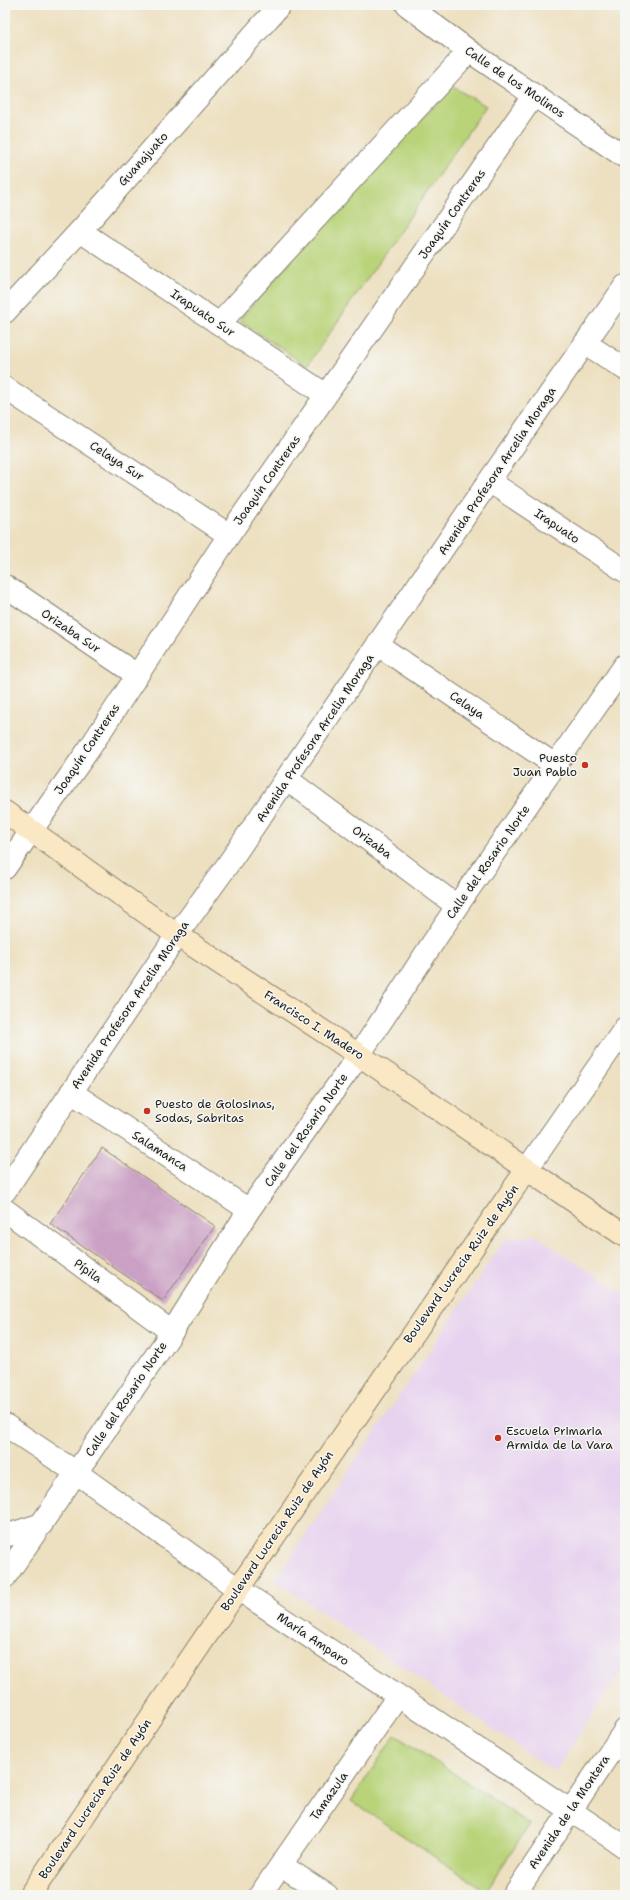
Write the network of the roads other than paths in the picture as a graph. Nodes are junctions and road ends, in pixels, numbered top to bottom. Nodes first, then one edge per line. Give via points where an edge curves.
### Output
1 (280, 5) edge
2 (407, 5) edge
3 (469, 51) junction
4 (534, 95) junction
5 (625, 157) edge
6 (80, 231) junction
7 (625, 286) edge
8 (5, 312) edge
9 (219, 324) junction
10 (585, 343) junction
11 (625, 369) edge
12 (5, 388) edge
13 (326, 395) junction
14 (489, 481) junction
15 (229, 535) junction
16 (625, 571) edge
17 (5, 586) edge
18 (378, 645) junction
19 (625, 666) edge
20 (137, 675) junction
21 (555, 765) junction
22 (287, 779) junction
23 (5, 812) edge
24 (31, 831) junction
25 (5, 868) edge
26 (457, 906) junction
27 (177, 935) junction
28 (625, 1028) edge
29 (359, 1055) junction
30 (71, 1092) junction
31 (527, 1169) junction
32 (5, 1191) edge
33 (5, 1210) edge
34 (249, 1210) junction
35 (625, 1236) edge
36 (172, 1332) junction
37 (5, 1425) edge
38 (77, 1473) junction
39 (42, 1524) junction
40 (5, 1536) edge
41 (5, 1577) edge
42 (238, 1589) junction
43 (398, 1696) junction
44 (625, 1730) edge
45 (570, 1810) junction
46 (625, 1847) edge
47 (281, 1865) junction
48 (30, 1895) edge
49 (260, 1895) edge
50 (327, 1895) edge
51 (514, 1895) edge

1 - 6 street, Guanajuato
2 - 3 street, Calle de los Molinos
3 - 4 street, Calle de los Molinos
3 - 9 street
4 - 5 street, Calle de los Molinos
4 - 13 street, Joaquín Contreras
6 - 8 street, Guanajuato
6 - 9 street, Irapuato Sur
7 - 10 street, Avenida Profesora Arcelia Moraga
9 - 13 street, Irapuato Sur
10 - 11 street
10 - 14 street, Avenida Profesora Arcelia Moraga
12 - 15 street, Celaya Sur
13 - 15 street, Joaquín Contreras
14 - 16 street, Irapuato
14 - 18 street, Avenida Profesora Arcelia Moraga
15 - 20 street, Joaquín Contreras
17 - 20 street, Orizaba Sur
18 - 21 street, Celaya
18 - 22 street, Avenida Profesora Arcelia Moraga
19 - 21 street, Calle del Rosario Norte
20 - 24 street, Joaquín Contreras
21 - 26 street, Calle del Rosario Norte
22 - 26 street, Orizaba
22 - 27 street, Avenida Profesora Arcelia Moraga
23 - 24 street, Francisco I. Madero
24 - 25 street, Joaquín Contreras
24 - 27 street, Francisco I. Madero
26 - 29 street, Calle del Rosario Norte
27 - 29 street, Francisco I. Madero
27 - 30 street, Avenida Profesora Arcelia Moraga
28 - 31 street
29 - 31 street, Francisco I. Madero
29 - 34 street, Calle del Rosario Norte
30 - 32 street, Avenida Profesora Arcelia Moraga
30 - 34 street, Salamanca
31 - 35 street, Francisco I. Madero
31 - 42 street, Boulevard Lucrecia Ruiz de Ayón
33 - 36 street, Pípila
34 - 36 street, Calle del Rosario Norte
36 - 38 street, Calle del Rosario Norte
37 - 38 street, María Amparo
38 - 39 street, Calle del Rosario Norte
38 - 42 street, María Amparo
39 - 40 street
39 - 41 street, Calle del Rosario Norte
42 - 43 street, María Amparo
42 - 48 street, Boulevard Lucrecia Ruiz de Ayón
43 - 45 street, María Amparo
43 - 47 street, Tamazula
44 - 45 street, Avenida de la Montera
45 - 46 street, María Amparo
45 - 51 street, Avenida de la Montera
47 - 49 street, Tamazula
47 - 50 street

